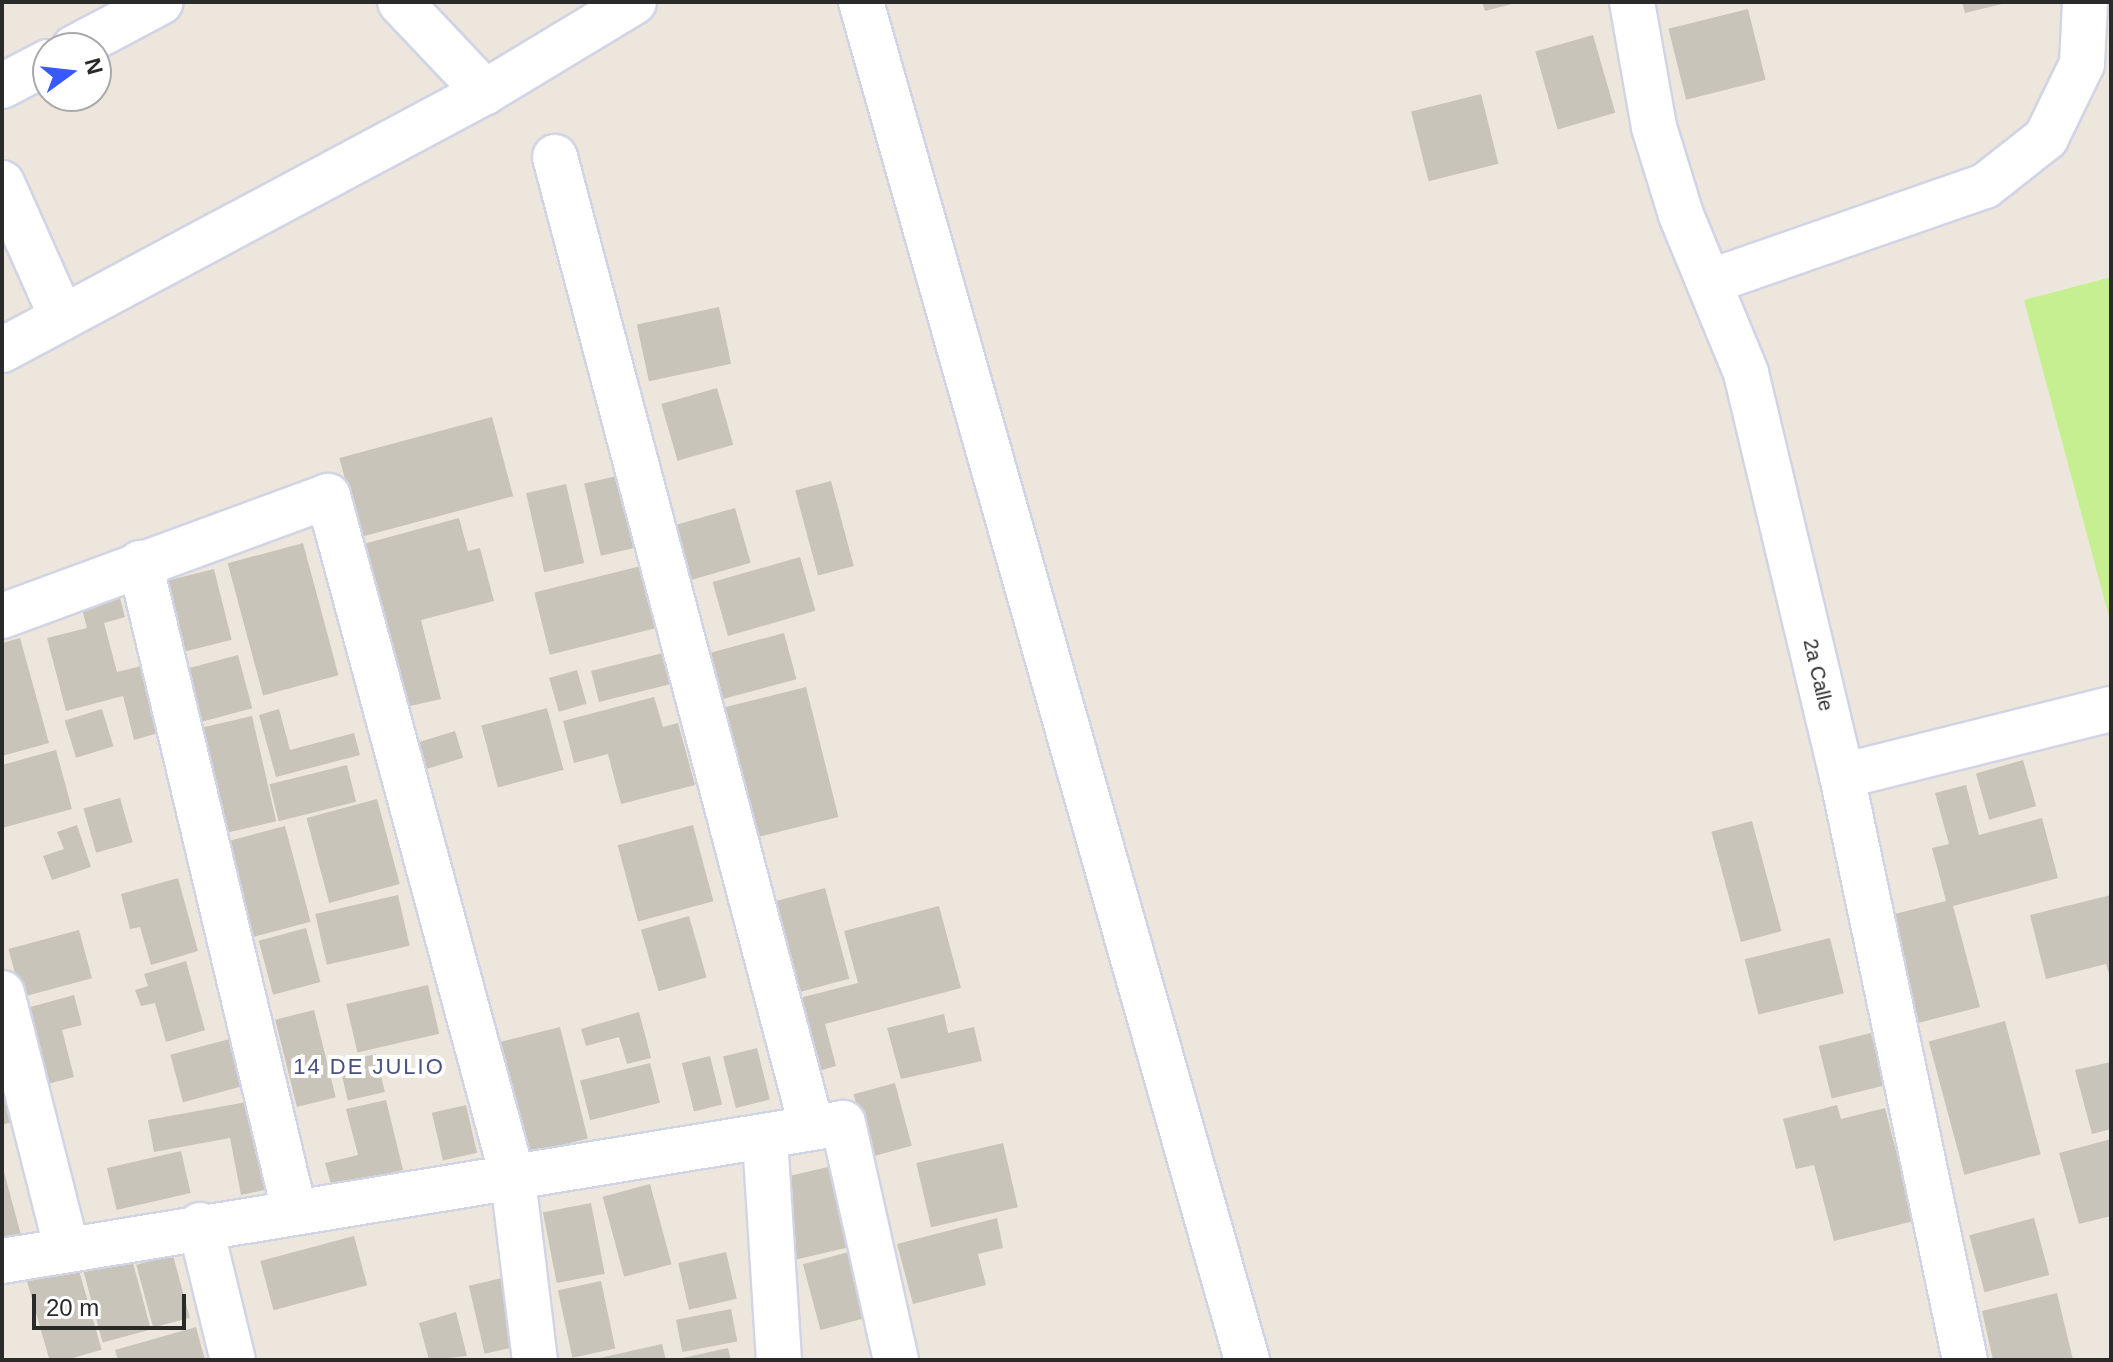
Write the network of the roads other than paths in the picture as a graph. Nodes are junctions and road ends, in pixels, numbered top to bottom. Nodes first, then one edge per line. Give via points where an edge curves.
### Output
1 (161, 2) edge
2 (400, 2) edge
3 (634, 2) edge
4 (861, 2) edge
5 (1632, 2) edge
6 (2085, 2) edge
7 (102, 15) edge
8 (88, 32) edge
9 (32, 70) edge
10 (2, 86) edge
11 (485, 92) junction
12 (555, 157) dead end
13 (2, 183) edge
14 (1709, 282) junction
15 (62, 318) junction
16 (2, 350) edge
17 (140, 563) junction
18 (2, 616) edge
19 (2111, 709) edge
20 (1842, 776) junction
21 (2, 993) edge
22 (812, 1128) junction
23 (765, 1138) junction
24 (513, 1179) junction
25 (294, 1210) junction
26 (200, 1225) junction
27 (66, 1246) junction
28 (2, 1261) edge
29 (233, 1360) edge
30 (535, 1360) edge
31 (779, 1360) edge
32 (896, 1360) edge
33 (1247, 1360) edge
34 (1965, 1360) edge

1 - 7 street
2 - 11 street
3 - 11 street
4 - 33 street
5 - 14 street, 2a Calle via 1654,127
6 - 14 street via 2082,64 2046,138 1985,186
7 - 8 street
9 - 10 street
11 - 15 street
12 - 22 street
13 - 15 street
14 - 20 street, 2a Calle via 1746,373
15 - 16 street
17 - 18 street
17 - 24 street via 328,496
17 - 25 street
19 - 20 street
20 - 34 street, 2a Calle
21 - 27 street
22 - 23 street
22 - 32 street via 843,1123
23 - 24 street
23 - 31 street
24 - 25 street
24 - 30 street
25 - 26 street
26 - 27 street
26 - 29 street
27 - 28 street

